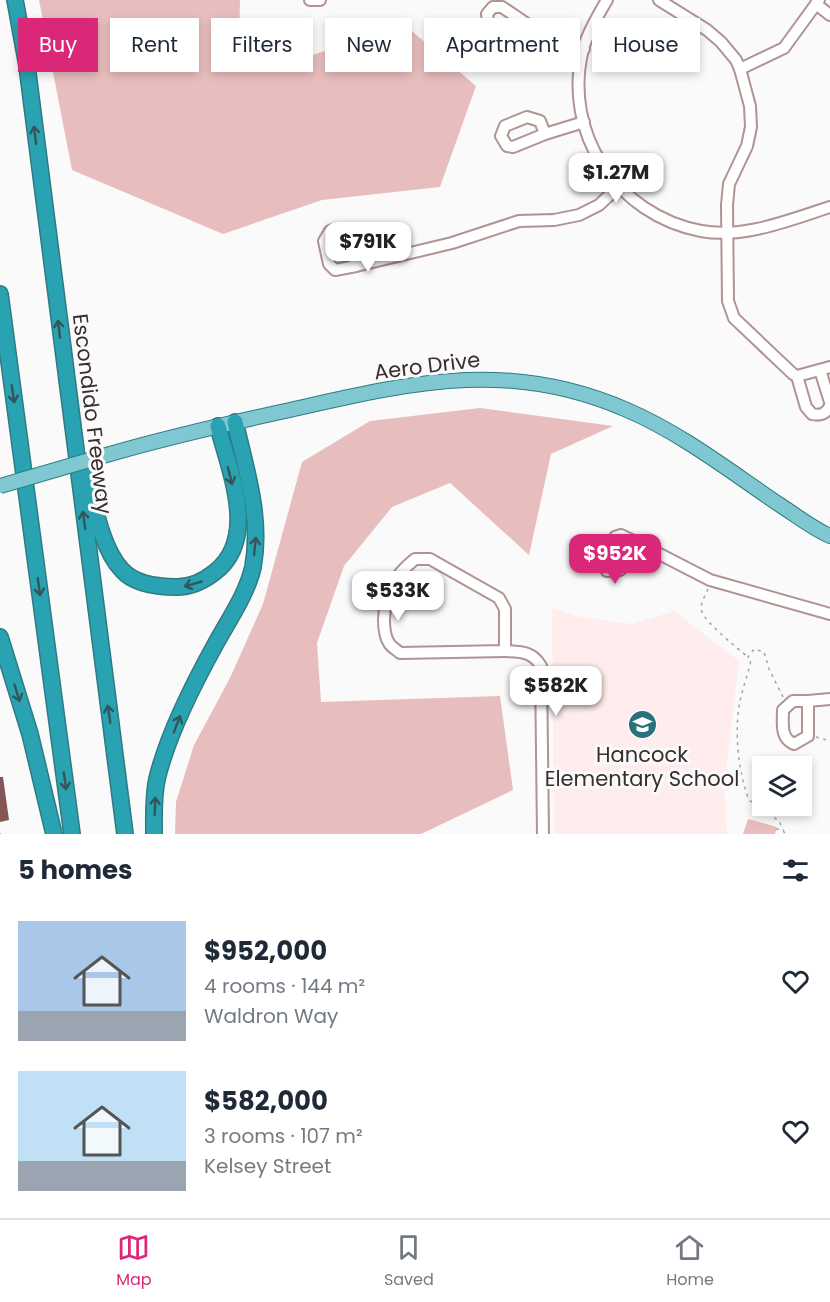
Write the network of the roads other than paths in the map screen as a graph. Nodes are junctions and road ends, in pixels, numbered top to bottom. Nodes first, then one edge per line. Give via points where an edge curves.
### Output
1 (15, 0) edge
2 (310, 0) edge
3 (320, 0) edge
4 (607, 0) edge
5 (659, 0) edge
6 (817, 2) edge
7 (830, 15) edge
8 (580, 47) edge
9 (584, 48) junction
10 (740, 69) junction
11 (584, 122) junction
12 (545, 134) dead end
13 (618, 187) junction
14 (830, 207) edge
15 (727, 232) junction
16 (356, 266) dead end
17 (0, 294) edge
18 (825, 368) edge
19 (797, 376) junction
20 (830, 404) edge
21 (69, 408) junction
22 (235, 422) junction
23 (218, 426) junction
24 (0, 486) edge
25 (830, 536) edge
26 (638, 543) dead end
27 (830, 614) edge
28 (0, 637) edge
29 (505, 651) junction
30 (830, 699) edge
31 (808, 701) junction
32 (54, 834) edge
33 (72, 834) edge
34 (125, 834) edge
35 (154, 834) edge
36 (543, 834) edge

21 -> 1 highway, Escondido Freeway via 27,66
2 - 3 street
4 - 9 street
5 - 10 street via 707,30
6 - 7 street
6 - 10 street via 784,48
8 - 9 street
9 - 11 street via 580,84
10 - 15 street via 751,127 747,146 729,184
11 - 12 street
11 - 13 street via 591,144
13 - 15 street via 671,222 702,231
13 - 16 street via 599,205 579,214 554,220 519,221 452,243
14 - 15 street via 758,229
15 - 19 street via 728,301 734,318
17 -> 33 highway
18 - 19 street
18 - 20 street
19 - 20 street via 812,414 820,416
23 -> 21 highway via 237,502 238,536 226,563 204,581 180,588 145,585 122,571 105,543
34 -> 21 highway, Escondido Freeway
22 - 23 main road, Aero Drive
22 - 25 main road, Aero Drive via 430,382 487,379 544,384 628,410 674,435
35 -> 22 highway via 157,778 179,718 241,598 252,568 256,531 252,496
23 - 24 main road, Aero Drive, bridge
26 - 27 street via 695,574
28 -> 32 highway via 30,734
29 - 29 street via 400,653 388,643 384,627 384,604 390,585 415,559 430,559 499,598 506,609
29 - 36 street via 525,652 541,666
30 - 31 street
31 - 31 street via 808,736 794,744 783,734 783,710 793,701

